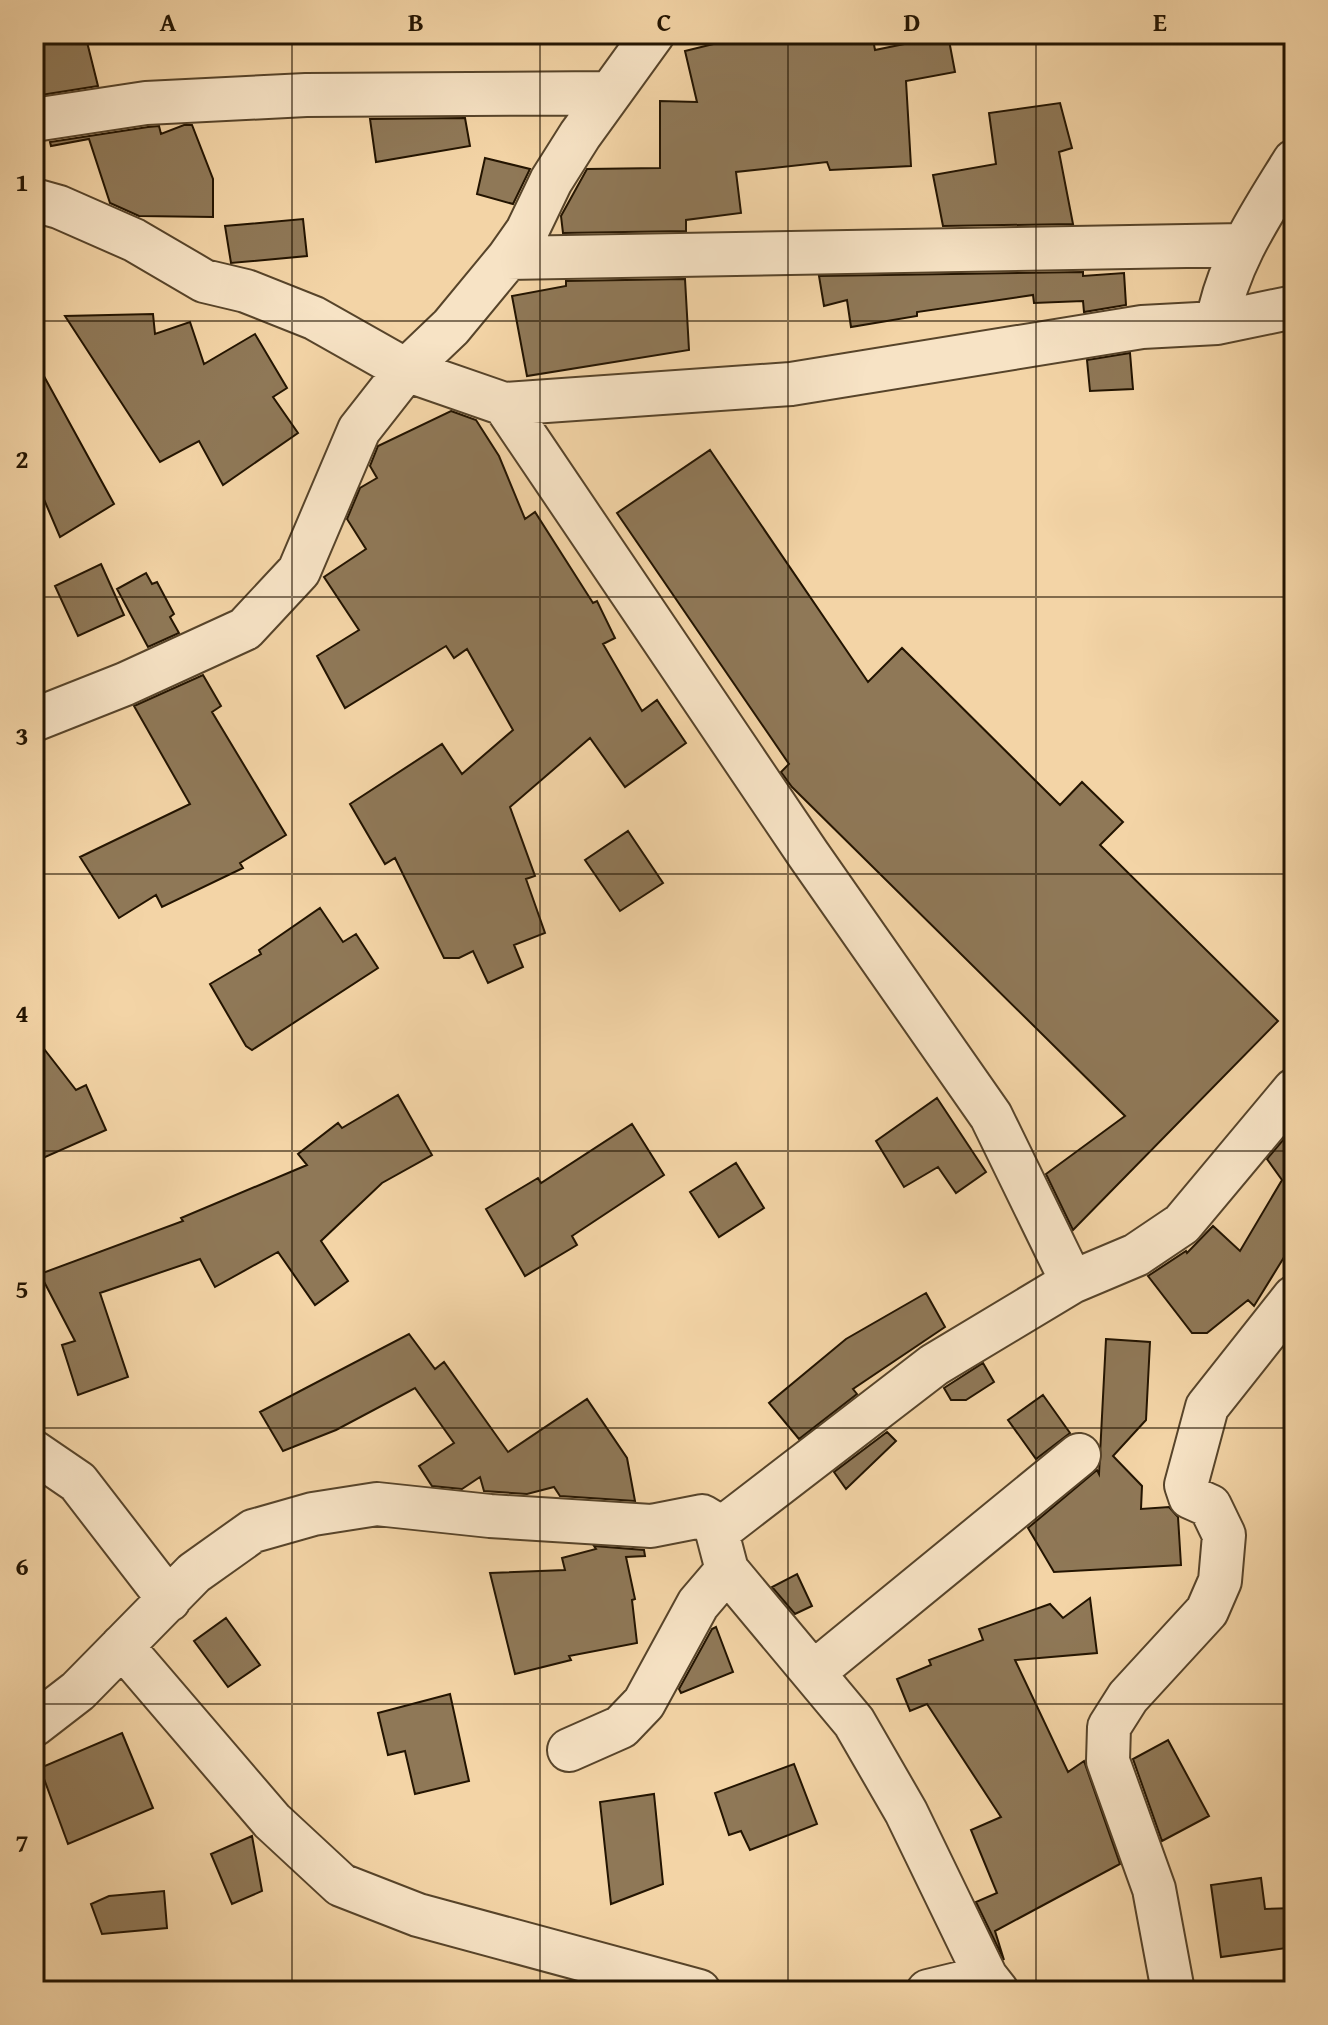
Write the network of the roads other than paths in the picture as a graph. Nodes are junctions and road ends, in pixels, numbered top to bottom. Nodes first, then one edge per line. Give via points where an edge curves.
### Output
1 (653, 34) edge
2 (608, 93) junction
3 (34, 120) edge
4 (1294, 161) edge
5 (34, 200) edge
6 (1243, 245) junction
7 (508, 258) junction
8 (1294, 307) edge
9 (1217, 323) junction
10 (406, 370) junction
11 (504, 404) junction
12 (34, 720) edge
13 (1294, 1090) edge
14 (1072, 1282) junction
15 (1294, 1297) edge
16 (34, 1452) edge
17 (1079, 1455) dead end
18 (722, 1551) junction
19 (169, 1600) junction
20 (122, 1646) junction
21 (814, 1672) junction
22 (34, 1725) edge
23 (569, 1750) dead end
24 (991, 1984) edge
25 (699, 1991) edge
26 (928, 1991) edge
27 (1173, 1991) edge

1 - 2 street
2 - 3 street via 146,103
2 - 7 street
4 - 6 street
5 - 10 street via 134,240 204,281 314,318
6 - 7 street
6 - 9 street via 1223,288
7 - 10 street via 451,327
8 - 9 street
9 - 11 street via 1142,327 791,384
10 - 11 street
10 - 12 street via 359,430 299,571 245,629
11 - 14 street via 991,1116
13 - 14 street via 1182,1224 1136,1255
14 - 18 street via 934,1365
15 - 27 street via 1207,1407 1186,1485 1190,1497 1210,1506 1224,1535 1220,1581 1207,1611 1128,1697 1109,1727 1108,1761 1154,1889
16 - 19 street via 78,1482
17 - 21 street
18 - 19 street via 712,1522 702,1516 651,1526 377,1504 253,1531 194,1573
18 - 21 street via 756,1609
18 - 23 street via 644,1703 621,1727
19 - 20 street
20 - 22 street via 78,1691
20 - 25 street via 272,1821 341,1885 418,1915
21 - 24 street via 854,1722 906,1812
24 - 26 street

